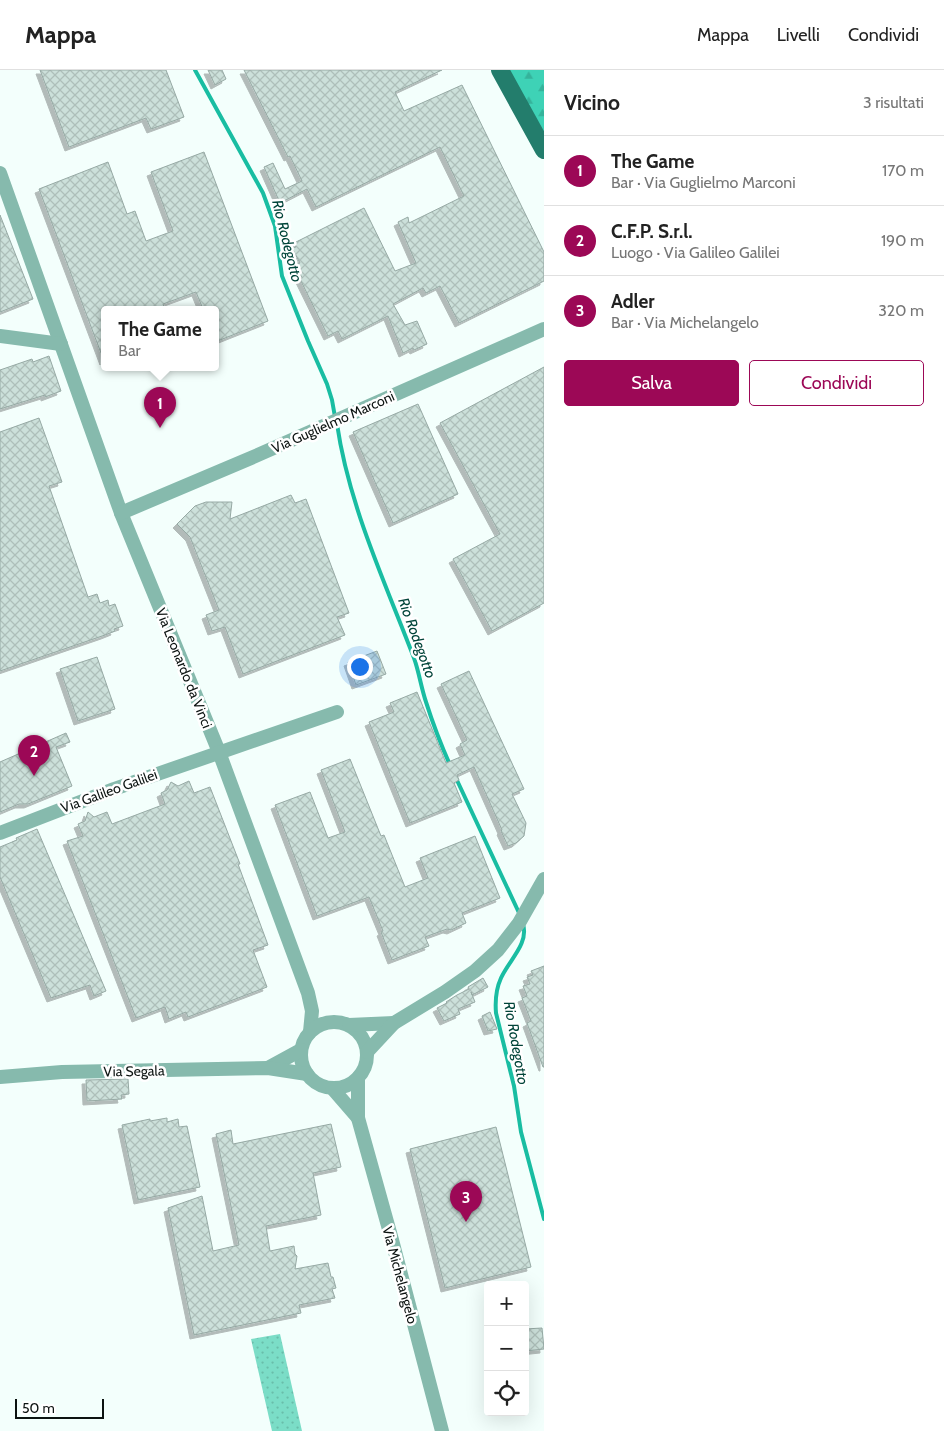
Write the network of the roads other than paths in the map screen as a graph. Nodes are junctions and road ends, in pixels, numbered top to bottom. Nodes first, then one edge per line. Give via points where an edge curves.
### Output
1 (500, 70) edge
2 (544, 150) edge
3 (0, 173) edge
4 (544, 329) edge
5 (0, 336) edge
6 (61, 344) junction
7 (121, 513) junction
8 (337, 712) dead end
9 (219, 752) junction
10 (0, 833) edge
11 (544, 879) edge
12 (308, 992) junction
13 (333, 1021) junction
14 (394, 1023) junction
15 (349, 1025) junction
16 (310, 1032) junction
17 (301, 1050) junction
18 (367, 1052) junction
19 (268, 1068) junction
20 (307, 1074) junction
21 (0, 1077) edge
22 (358, 1078) junction
23 (332, 1088) junction
24 (358, 1118) junction
25 (442, 1431) edge

1 - 2 main road
3 - 6 street, Via Leonardo da Vinci
4 - 7 street, Via Guglielmo Marconi
5 - 6 street
6 - 7 street, Via Leonardo da Vinci
7 - 9 street, Via Leonardo da Vinci
8 - 9 street, Via Galileo Galilei
9 - 10 street, Via Galileo Galilei
9 - 12 street, Via Leonardo da Vinci
11 - 14 street via 519,923 498,950 475,971
12 - 13 street, Via Leonardo da Vinci
12 - 16 street, Via Leonardo da Vinci via 312,1011
13 - 15 street
13 - 16 street via 316,1026
14 - 15 street
14 - 18 street
15 - 18 street via 364,1041
16 - 17 street
17 - 19 street, Via Segala
17 - 20 street via 300,1059
18 - 22 street via 367,1061
19 - 20 street, Via Segala
19 - 21 street, Via Segala via 62,1072
20 - 23 street, Via Segala via 322,1086
22 - 23 street via 350,1084
22 - 24 street, Via Michelangelo
23 - 24 street, Via Michelangelo
24 - 25 street, Via Michelangelo

